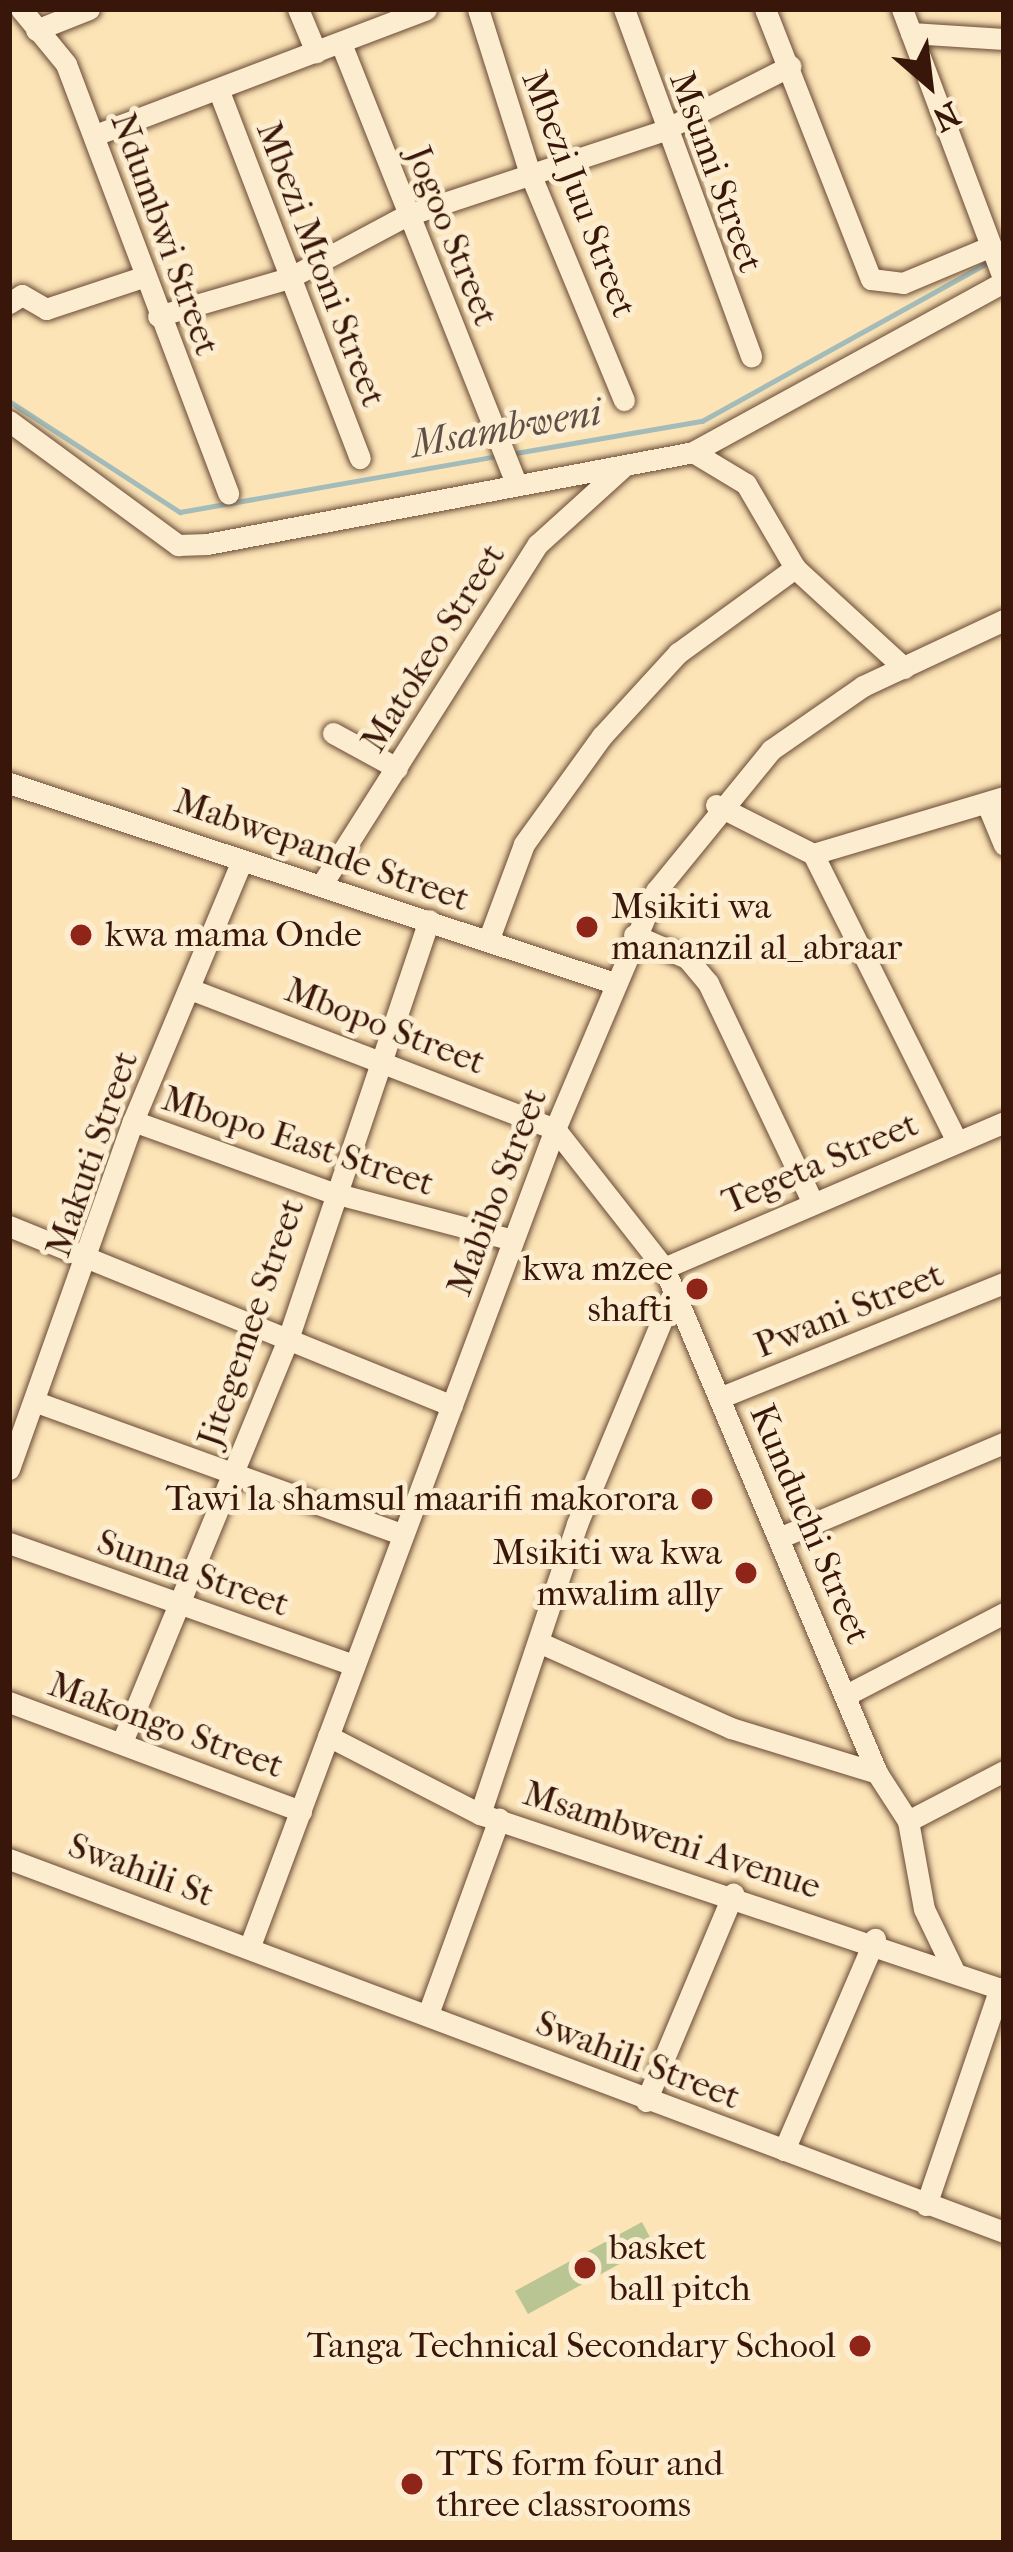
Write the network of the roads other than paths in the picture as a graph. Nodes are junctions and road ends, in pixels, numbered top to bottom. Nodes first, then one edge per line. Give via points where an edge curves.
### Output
1 (21, 9) edge
2 (89, 9) edge
3 (298, 9) edge
4 (426, 9) edge
5 (478, 9) edge
6 (625, 9) edge
7 (766, 9) edge
8 (902, 9) edge
9 (36, 30) junction
10 (911, 33) junction
11 (1004, 39) edge
12 (342, 46) junction
13 (316, 52) junction
14 (790, 66) junction
15 (220, 94) junction
16 (662, 131) junction
17 (95, 135) junction
18 (529, 171) junction
19 (405, 216) junction
20 (999, 267) edge
21 (146, 276) junction
22 (289, 278) junction
23 (9, 303) edge
24 (158, 316) junction
25 (752, 356) dead end
26 (624, 400) dead end
27 (9, 421) edge
28 (693, 452) junction
29 (360, 458) dead end
30 (510, 464) junction
31 (623, 467) junction
32 (228, 493) dead end
33 (795, 568) junction
34 (1004, 620) edge
35 (904, 668) junction
36 (333, 733) dead end
37 (397, 768) junction
38 (9, 783) edge
39 (996, 801) edge
40 (716, 806) junction
41 (1004, 844) edge
42 (813, 854) junction
43 (241, 863) junction
44 (322, 884) junction
45 (429, 920) junction
46 (634, 934) junction
47 (488, 940) junction
48 (614, 983) junction
49 (190, 989) junction
50 (379, 1054) junction
51 (133, 1121) junction
52 (1004, 1122) edge
53 (555, 1129) junction
54 (957, 1141) junction
55 (330, 1192) junction
56 (810, 1198) junction
57 (9, 1226) edge
58 (513, 1240) junction
59 (89, 1264) junction
60 (664, 1268) junction
61 (1004, 1283) edge
62 (674, 1293) junction
63 (288, 1339) junction
64 (719, 1398) junction
65 (39, 1403) junction
66 (452, 1406) junction
67 (1004, 1443) edge
68 (9, 1468) edge
69 (234, 1474) junction
70 (403, 1535) junction
71 (781, 1537) junction
72 (9, 1544) edge
73 (185, 1604) junction
74 (1004, 1612) edge
75 (543, 1644) junction
76 (354, 1665) junction
77 (848, 1694) junction
78 (9, 1702) edge
79 (328, 1736) junction
80 (122, 1742) junction
81 (1004, 1771) edge
82 (877, 1774) junction
83 (301, 1810) junction
84 (489, 1817) junction
85 (908, 1821) junction
86 (9, 1859) edge
87 (733, 1894) junction
88 (875, 1939) junction
89 (250, 1943) junction
90 (953, 1969) junction
91 (1002, 1989) edge
92 (428, 2014) junction
93 (646, 2102) junction
94 (784, 2150) junction
95 (926, 2205) junction
96 (1004, 2232) edge

1 - 9 street, Ndumbwi Street
2 - 9 street
3 - 13 street
4 - 12 street
5 - 18 street, Mbezi Juu Street
6 - 16 street, Msumi Street
7 - 14 street
8 - 10 street
9 - 17 street, Ndumbwi Street via 66,64
10 - 11 street
10 - 20 street
12 - 13 street
12 - 19 street, Jogoo Street
13 - 15 street
14 - 16 street
14 - 20 street via 872,279 903,283
15 - 17 street
15 - 22 street, Mbezi Mtoni Street
16 - 18 street
16 - 25 street, Msumi Street
17 - 21 street, Ndumbwi Street
18 - 19 street
18 - 26 street, Mbezi Juu Street
19 - 22 street
19 - 30 street, Jogoo Street
20 - 28 street
21 - 23 street via 46,309 22,295
21 - 24 street, Ndumbwi Street
22 - 24 street
22 - 29 street, Mbezi Mtoni Street
24 - 32 street, Ndumbwi Street
27 - 30 street via 178,545
28 - 31 street
28 - 33 street via 746,484
30 - 31 street
31 - 37 street, Matokeo Street via 538,544
33 - 35 street
33 - 47 street via 678,653 602,736 524,844
34 - 35 street, Mabibo Street
35 - 40 street, Mabibo Street via 771,750
36 - 37 street
37 - 44 street, Matokeo Street
38 - 43 street, Mabwepande Street
39 - 41 street
39 - 42 street
40 - 42 street
40 - 46 street, Mabibo Street
42 - 54 street
43 - 44 street, Mabwepande Street
43 - 49 street, Makuti Street
44 - 45 street, Mabwepande Street
45 - 47 street, Mabwepande Street
45 - 50 street, Jitegemee Street
46 - 48 street, Mabibo Street
46 - 56 street via 687,958 708,982
47 - 48 street, Mabwepande Street
48 - 53 street, Mabibo Street
49 - 50 street, Mbopo Street
49 - 51 street, Makuti Street
50 - 53 street, Mbopo Street
50 - 55 street, Jitegemee Street
51 - 55 street, Mbopo East Street
51 - 59 street, Makuti Street
52 - 54 street, Tegeta Street
53 - 58 street, Mabibo Street
53 - 60 street, Kunduchi Street
54 - 56 street, Tegeta Street
55 - 58 street, Mbopo East Street
55 - 63 street, Jitegemee Street
56 - 60 street, Tegeta Street
57 - 59 street
58 - 66 street, Mabibo Street
59 - 63 street
59 - 65 street, Makuti Street
60 - 62 street, Kunduchi Street
61 - 64 street, Pwani Street
62 - 64 street, Kunduchi Street
62 - 75 street via 577,1524
63 - 66 street
63 - 69 street, Jitegemee Street
64 - 71 street, Kunduchi Street
65 - 68 street, Makuti Street
65 - 69 street
66 - 70 street, Mabibo Street
67 - 71 street
69 - 70 street
69 - 73 street, Jitegemee Street
70 - 76 street, Mabibo Street
71 - 77 street, Kunduchi Street
72 - 73 street, Sunna Street
73 - 76 street, Sunna Street
73 - 80 street, Jitegemee Street
74 - 77 street
75 - 82 street via 731,1727
75 - 84 street
76 - 79 street, Mabibo Street
77 - 82 street, Kunduchi Street
78 - 80 street, Makongo Street
79 - 83 street, Mabibo Street
79 - 84 street, Msambweni Avenue
80 - 83 street, Makongo Street
81 - 85 street
82 - 85 street, Kunduchi Street
83 - 89 street, Mabibo Street
84 - 87 street, Msambweni Avenue
84 - 92 street
85 - 90 street, Kunduchi Street via 924,1909
86 - 89 street, Swahili St
87 - 88 street, Msambweni Avenue
87 - 93 street
88 - 90 street, Msambweni Avenue
88 - 94 street
89 - 92 street, Swahili Street
90 - 91 street, Msambweni Avenue
91 - 95 street
92 - 93 street, Swahili Street
93 - 94 street, Swahili Street
94 - 95 street, Swahili Street
95 - 96 street, Swahili Street

